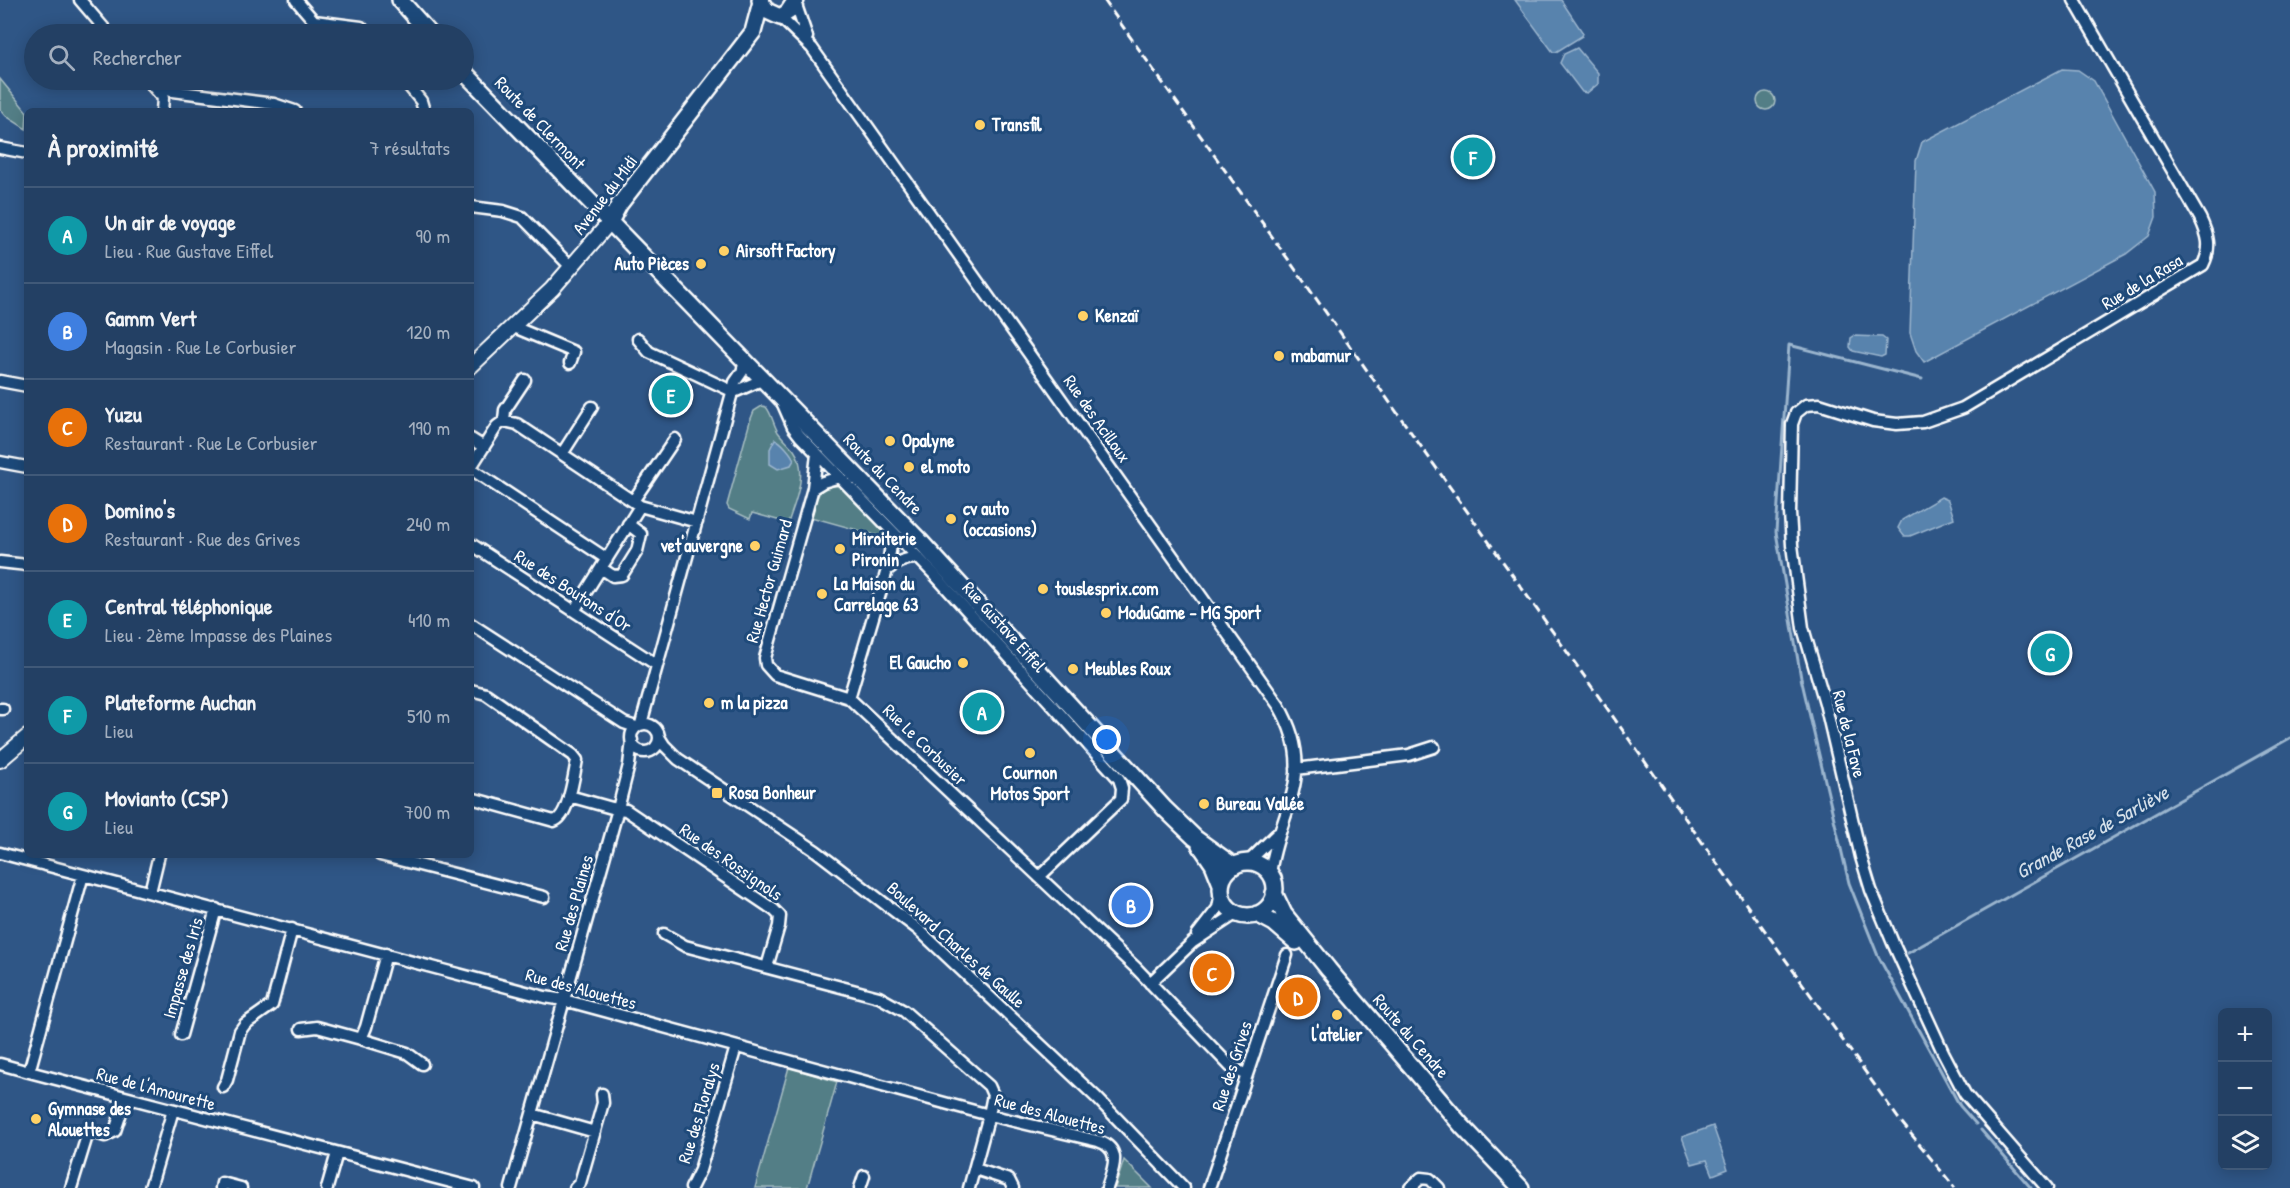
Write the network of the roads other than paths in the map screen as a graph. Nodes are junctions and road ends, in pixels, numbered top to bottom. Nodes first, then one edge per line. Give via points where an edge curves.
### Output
1 (80, 0) edge
2 (296, 0) edge
3 (400, 0) edge
4 (406, 0) edge
5 (2074, 0) edge
6 (760, 1) edge
7 (795, 1) edge
8 (780, 17) junction
9 (100, 24) edge
10 (338, 24) edge
11 (423, 24) edge
12 (424, 24) edge
13 (753, 32) junction
14 (812, 48) junction
15 (474, 82) edge
16 (156, 90) edge
17 (165, 90) edge
18 (165, 90) edge
19 (412, 90) edge
20 (159, 94) junction
21 (162, 108) edge
22 (286, 108) edge
23 (423, 108) edge
24 (0, 148) edge
25 (24, 152) edge
26 (474, 207) edge
27 (610, 222) junction
28 (572, 268) junction
29 (514, 327) junction
30 (638, 339) dead end
31 (474, 360) edge
32 (745, 360) junction
33 (570, 363) dead end
34 (764, 379) junction
35 (525, 380) dead end
36 (0, 381) edge
37 (24, 385) edge
38 (734, 392) junction
39 (780, 396) junction
40 (592, 407) dead end
41 (1963, 408) joint
42 (504, 421) junction
43 (675, 440) dead end
44 (474, 441) edge
45 (484, 447) junction
46 (562, 454) junction
47 (818, 454) junction
48 (0, 462) edge
49 (474, 463) edge
50 (24, 466) edge
51 (474, 470) edge
52 (840, 477) junction
53 (813, 488) junction
54 (637, 504) junction
55 (697, 522) junction
56 (628, 524) junction
57 (893, 533) junction
58 (474, 546) edge
59 (918, 558) junction
60 (0, 562) edge
61 (604, 563) junction
62 (24, 565) edge
63 (887, 570) junction
64 (574, 611) junction
65 (474, 626) edge
66 (657, 665) junction
67 (474, 691) edge
68 (849, 698) junction
69 (647, 705) junction
70 (635, 732) junction
71 (657, 732) junction
72 (24, 740) edge
73 (1434, 747) dead end
74 (647, 751) junction
75 (678, 759) junction
76 (0, 760) edge
77 (629, 765) junction
78 (1296, 769) junction
79 (569, 796) junction
80 (474, 799) edge
81 (618, 809) junction
82 (1281, 829) junction
83 (1195, 838) junction
84 (0, 853) edge
85 (158, 858) edge
86 (392, 858) edge
87 (1241, 864) junction
88 (83, 874) junction
89 (1270, 874) junction
90 (1039, 877) junction
91 (1221, 888) junction
92 (150, 892) junction
93 (1275, 893) junction
94 (544, 897) dead end
95 (216, 909) junction
96 (1237, 914) junction
97 (1257, 914) junction
98 (292, 929) junction
99 (664, 934) dead end
100 (1192, 942) junction
101 (386, 954) junction
102 (1287, 955) dead end
103 (767, 967) junction
104 (1329, 970) junction
105 (1150, 983) junction
106 (564, 1000) junction
107 (301, 1029) dead end
108 (181, 1035) dead end
109 (360, 1039) junction
110 (736, 1047) junction
111 (0, 1064) edge
112 (422, 1064) dead end
113 (29, 1072) junction
114 (1246, 1075) junction
115 (223, 1086) dead end
116 (602, 1094) dead end
117 (126, 1098) junction
118 (173, 1110) junction
119 (532, 1114) junction
120 (989, 1115) junction
121 (1462, 1126) junction
122 (595, 1132) junction
123 (337, 1153) junction
124 (975, 1169) junction
125 (864, 1176) dead end
126 (153, 1187) edge
127 (71, 1188) edge
128 (221, 1188) edge
129 (241, 1188) edge
130 (327, 1188) edge
131 (474, 1188) edge
132 (512, 1188) edge
133 (575, 1188) edge
134 (691, 1188) edge
135 (860, 1188) edge
136 (969, 1188) edge
137 (1013, 1188) edge
138 (1107, 1188) edge
139 (1184, 1188) edge
140 (1209, 1188) edge
141 (1410, 1188) edge
142 (1439, 1188) edge
143 (1509, 1188) edge
144 (1521, 1188) edge
145 (2047, 1188) edge

1 - 9 street
2 - 10 street via 314,21
3 - 11 main road
4 - 12 main road
5 - 41 street, Rue de la Rasa via 2200,218 2209,242 2208,254 2203,265
6 - 8 main road via 766,11
6 - 13 main road, Avenue du Midi
7 - 8 main road, Avenue du Midi
7 - 14 street, Rue des Acilloux
8 - 13 main road, Avenue du Midi
8 - 14 street, Rue des Acilloux
13 - 27 main road, Avenue du Midi via 619,205
14 - 78 street, Rue des Acilloux via 1274,699 1290,729
15 - 27 main road, Route de Clermont
16 - 20 street
17 - 20 street
18 - 22 street
19 - 23 street
20 - 21 street
24 - 25 street
26 - 28 street via 522,217
27 - 28 street, Avenue du Midi
27 - 32 main road, Route du Cendre
28 - 29 street, Avenue du Midi
29 - 31 street, Avenue du Midi
29 - 33 street via 574,352
30 - 38 street via 649,352
32 - 34 main road, Route du Cendre
32 - 38 street, Rue des Plaines
34 - 38 street
34 - 39 main road, Route du Cendre
35 - 42 street via 506,410
36 - 37 street
38 - 55 street, Rue des Plaines
39 - 47 street, Rue Gustave Eiffel via 793,427
39 - 83 main road, Route du Cendre via 975,599
40 - 46 street
41 - 145 street, Rue de la Fave via 1923,422 1897,424 1873,421 1819,404 1806,405 1796,413 1792,424 1792,545 1803,628 1871,890 1965,1094
42 - 45 street via 496,426
42 - 46 street via 517,424
43 - 54 street
44 - 45 street
45 - 49 street
46 - 54 street
47 - 52 street, Rue Gustave Eiffel
47 - 53 street
48 - 50 street
51 - 61 street
52 - 53 street
52 - 57 street, Rue Gustave Eiffel
53 - 68 street, Rue Hector Guimard via 766,665 775,675
54 - 55 street
54 - 56 street
55 - 66 street, Rue des Plaines
56 - 61 street
56 - 61 street via 640,534 637,551 622,575 613,576
57 - 59 street, Rue Gustave Eiffel
57 - 63 street
58 - 64 street, Rue des Boutons d'Or
59 - 63 street via 908,558
59 - 90 street, Rue Gustave Eiffel via 1119,779 1121,799
60 - 62 street
61 - 64 street
63 - 68 street
64 - 66 street, Rue des Boutons d'Or
65 - 70 street
66 - 69 street, Rue des Plaines
67 - 79 street via 486,694 573,755 577,760
68 - 90 street, Rue Le Corbusier
69 - 70 street, Rue des Plaines
69 - 71 street
70 - 71 street via 647,724
70 - 74 street via 638,749
70 - 77 street, Rue des Plaines
71 - 74 street via 655,748
71 - 75 street, Boulevard Charles de Gaulle
72 - 76 street
73 - 78 street via 1409,755
74 - 75 street, Boulevard Charles de Gaulle
74 - 77 street
75 - 139 street, Boulevard Charles de Gaulle via 816,851 919,930 1097,1098
77 - 81 street, Rue des Plaines
78 - 82 street, Rue des Acilloux via 1292,802
79 - 80 street via 562,817 554,821
79 - 81 street
81 - 103 street, Rue des Rossignols via 626,810 780,916
81 - 106 street, Rue des Plaines
82 - 87 street, Rue des Acilloux
82 - 89 street, Rue des Acilloux
83 - 87 main road, Route du Cendre
83 - 91 main road, Route du Cendre via 1213,864
84 - 88 street, Rue des Alouettes
85 - 92 street
86 - 94 street
87 - 89 main road via 1263,867
87 - 91 main road via 1225,875
88 - 92 street, Rue des Alouettes
88 - 113 street
89 - 93 main road
90 - 105 street, Rue Le Corbusier
91 - 96 main road via 1226,904
91 - 100 street via 1218,908
92 - 95 street, Rue des Alouettes
93 - 97 main road via 1269,906
93 - 104 main road, Route du Cendre via 1284,915
95 - 98 street, Rue des Alouettes
95 - 108 street, Impasse des Iris
96 - 97 main road
96 - 100 street
97 - 104 main road, Route du Cendre via 1274,923
98 - 101 street, Rue des Alouettes
98 - 115 street via 272,1005 240,1031
99 - 103 street via 685,946
100 - 105 street
101 - 106 street, Rue des Alouettes
101 - 109 street
102 - 114 street, Rue des Grives
103 - 120 street via 879,997 904,1011 989,1086 993,1095
104 - 121 main road, Route du Cendre
105 - 114 street, Rue Le Corbusier via 1231,1067
106 - 110 street, Rue des Alouettes
106 - 119 street, Rue des Plaines
107 - 109 street via 316,1027
109 - 112 street via 407,1053
110 - 120 street, Rue des Alouettes
110 - 134 street, Rue des Floralys via 700,1170
111 - 113 street, Rue de l'Amourette
113 - 117 street, Rue de l'Amourette
114 - 140 street, Rue des Grives
116 - 122 street
117 - 118 street, Rue de l'Amourette
117 - 127 street via 116,1131 105,1136 95,1132 87,1136
118 - 123 street, Rue de l'Amourette
118 - 126 street
119 - 122 street
119 - 132 street, Rue des Plaines
120 - 124 street
120 - 138 street, Rue des Alouettes via 1106,1144 1114,1159
121 - 143 main road, Route du Cendre
121 - 144 main road, Route du Cendre
122 - 133 street via 580,1183
123 - 130 street
123 - 131 street, Rue de l'Amourette
124 - 136 street
124 - 137 street via 1009,1180
125 - 135 street
128 - 129 street via 222,1183
141 - 142 street via 1421,1178 1430,1179

